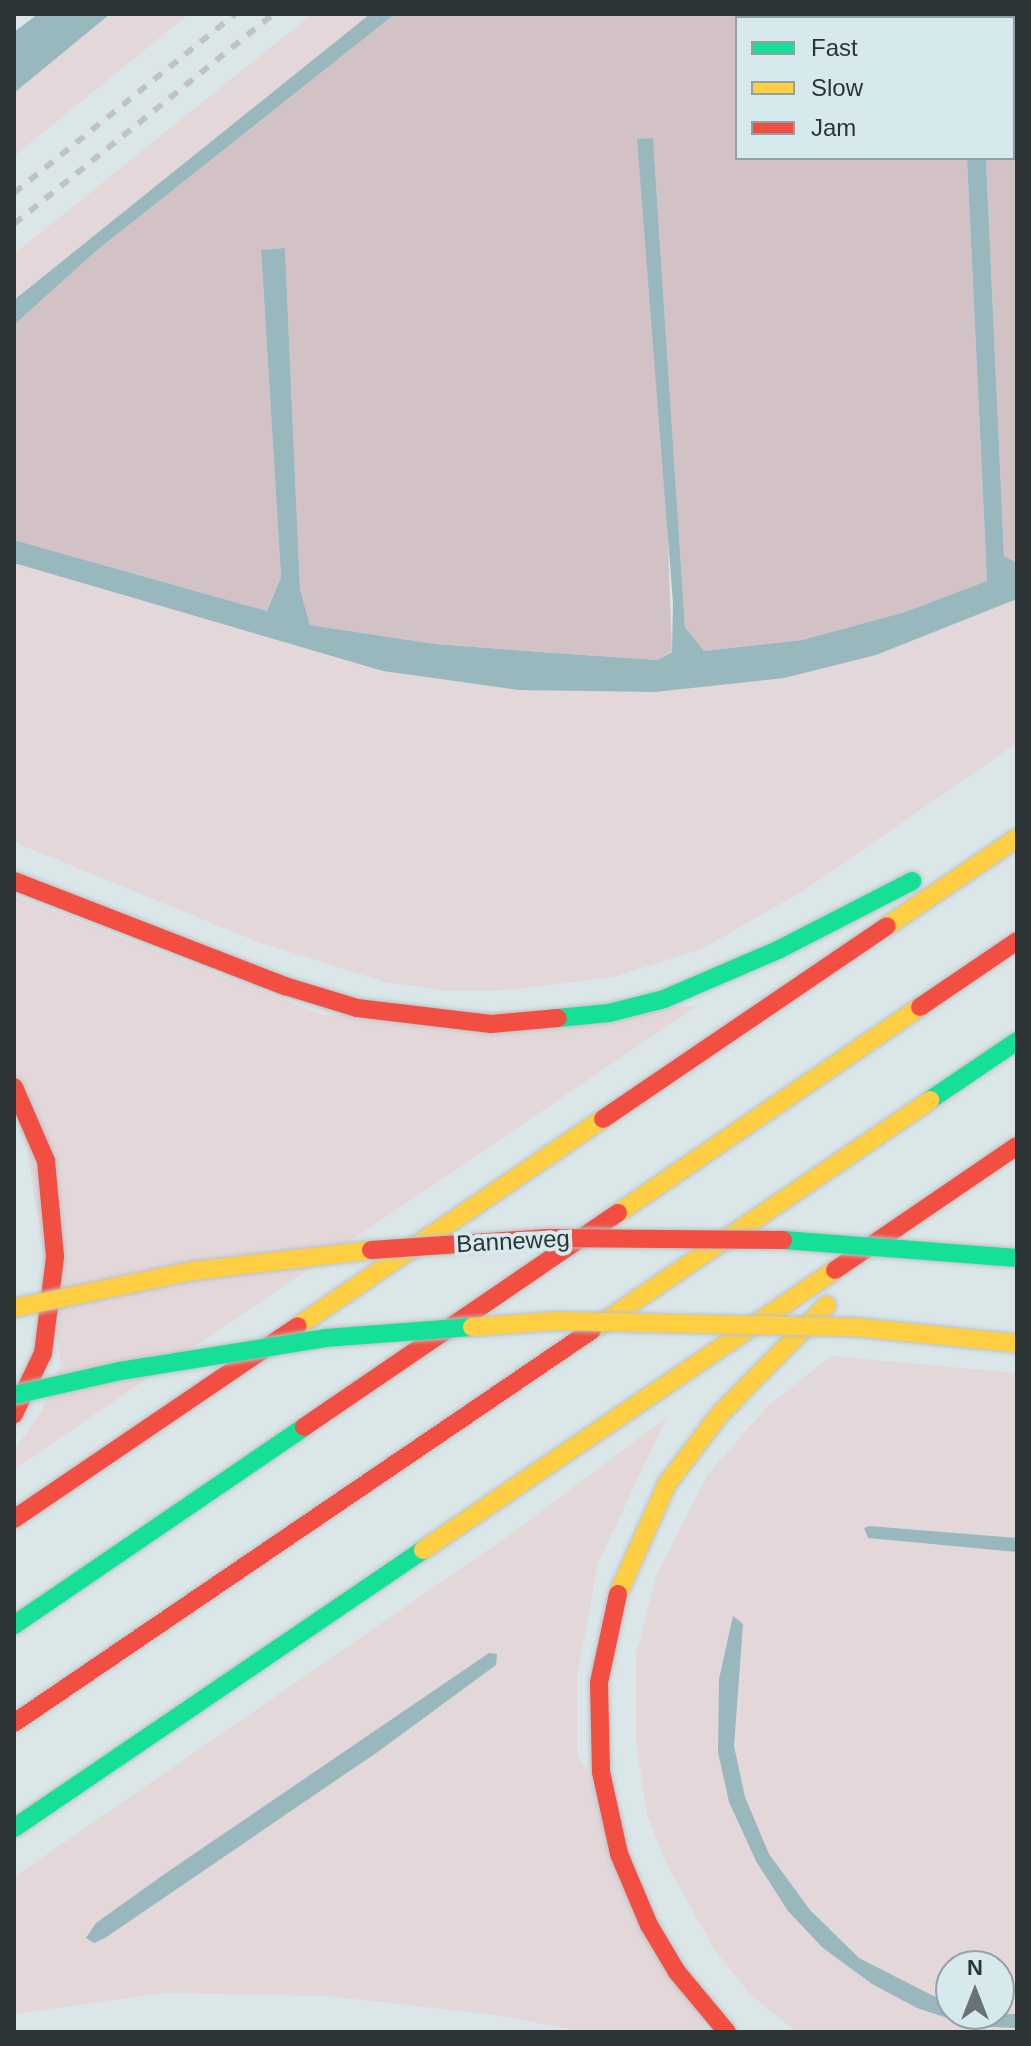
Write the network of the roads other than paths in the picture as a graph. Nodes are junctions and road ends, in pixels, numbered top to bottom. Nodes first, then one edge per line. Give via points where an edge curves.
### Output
1 (1017, 827) edge
2 (1017, 838) edge
3 (14, 881) edge
4 (1017, 941) edge
5 (1017, 1041) edge
6 (14, 1087) edge
7 (1017, 1146) edge
8 (911, 1217) junction
9 (1017, 1258) edge
10 (14, 1308) edge
11 (1015, 1343) edge
12 (14, 1395) edge
13 (14, 1414) edge
14 (14, 1519) edge
15 (14, 1625) edge
16 (14, 1723) edge
17 (14, 1828) edge
18 (727, 2032) edge

1 - 3 main road via 778,950 664,999 609,1013 491,1024 357,1008
2 - 14 main road
4 - 15 main road
5 - 16 main road
6 - 13 main road via 46,1161 55,1257 43,1353
7 - 8 main road
8 - 17 main road
8 - 18 main road via 690,1448 653,1507 612,1612 598,1710 606,1808 649,1925 677,1972
9 - 10 main road, Banneweg, bridge via 772,1238 548,1238 306,1255 193,1271
11 - 12 main road, bridge via 854,1327 557,1321 325,1338 181,1360

